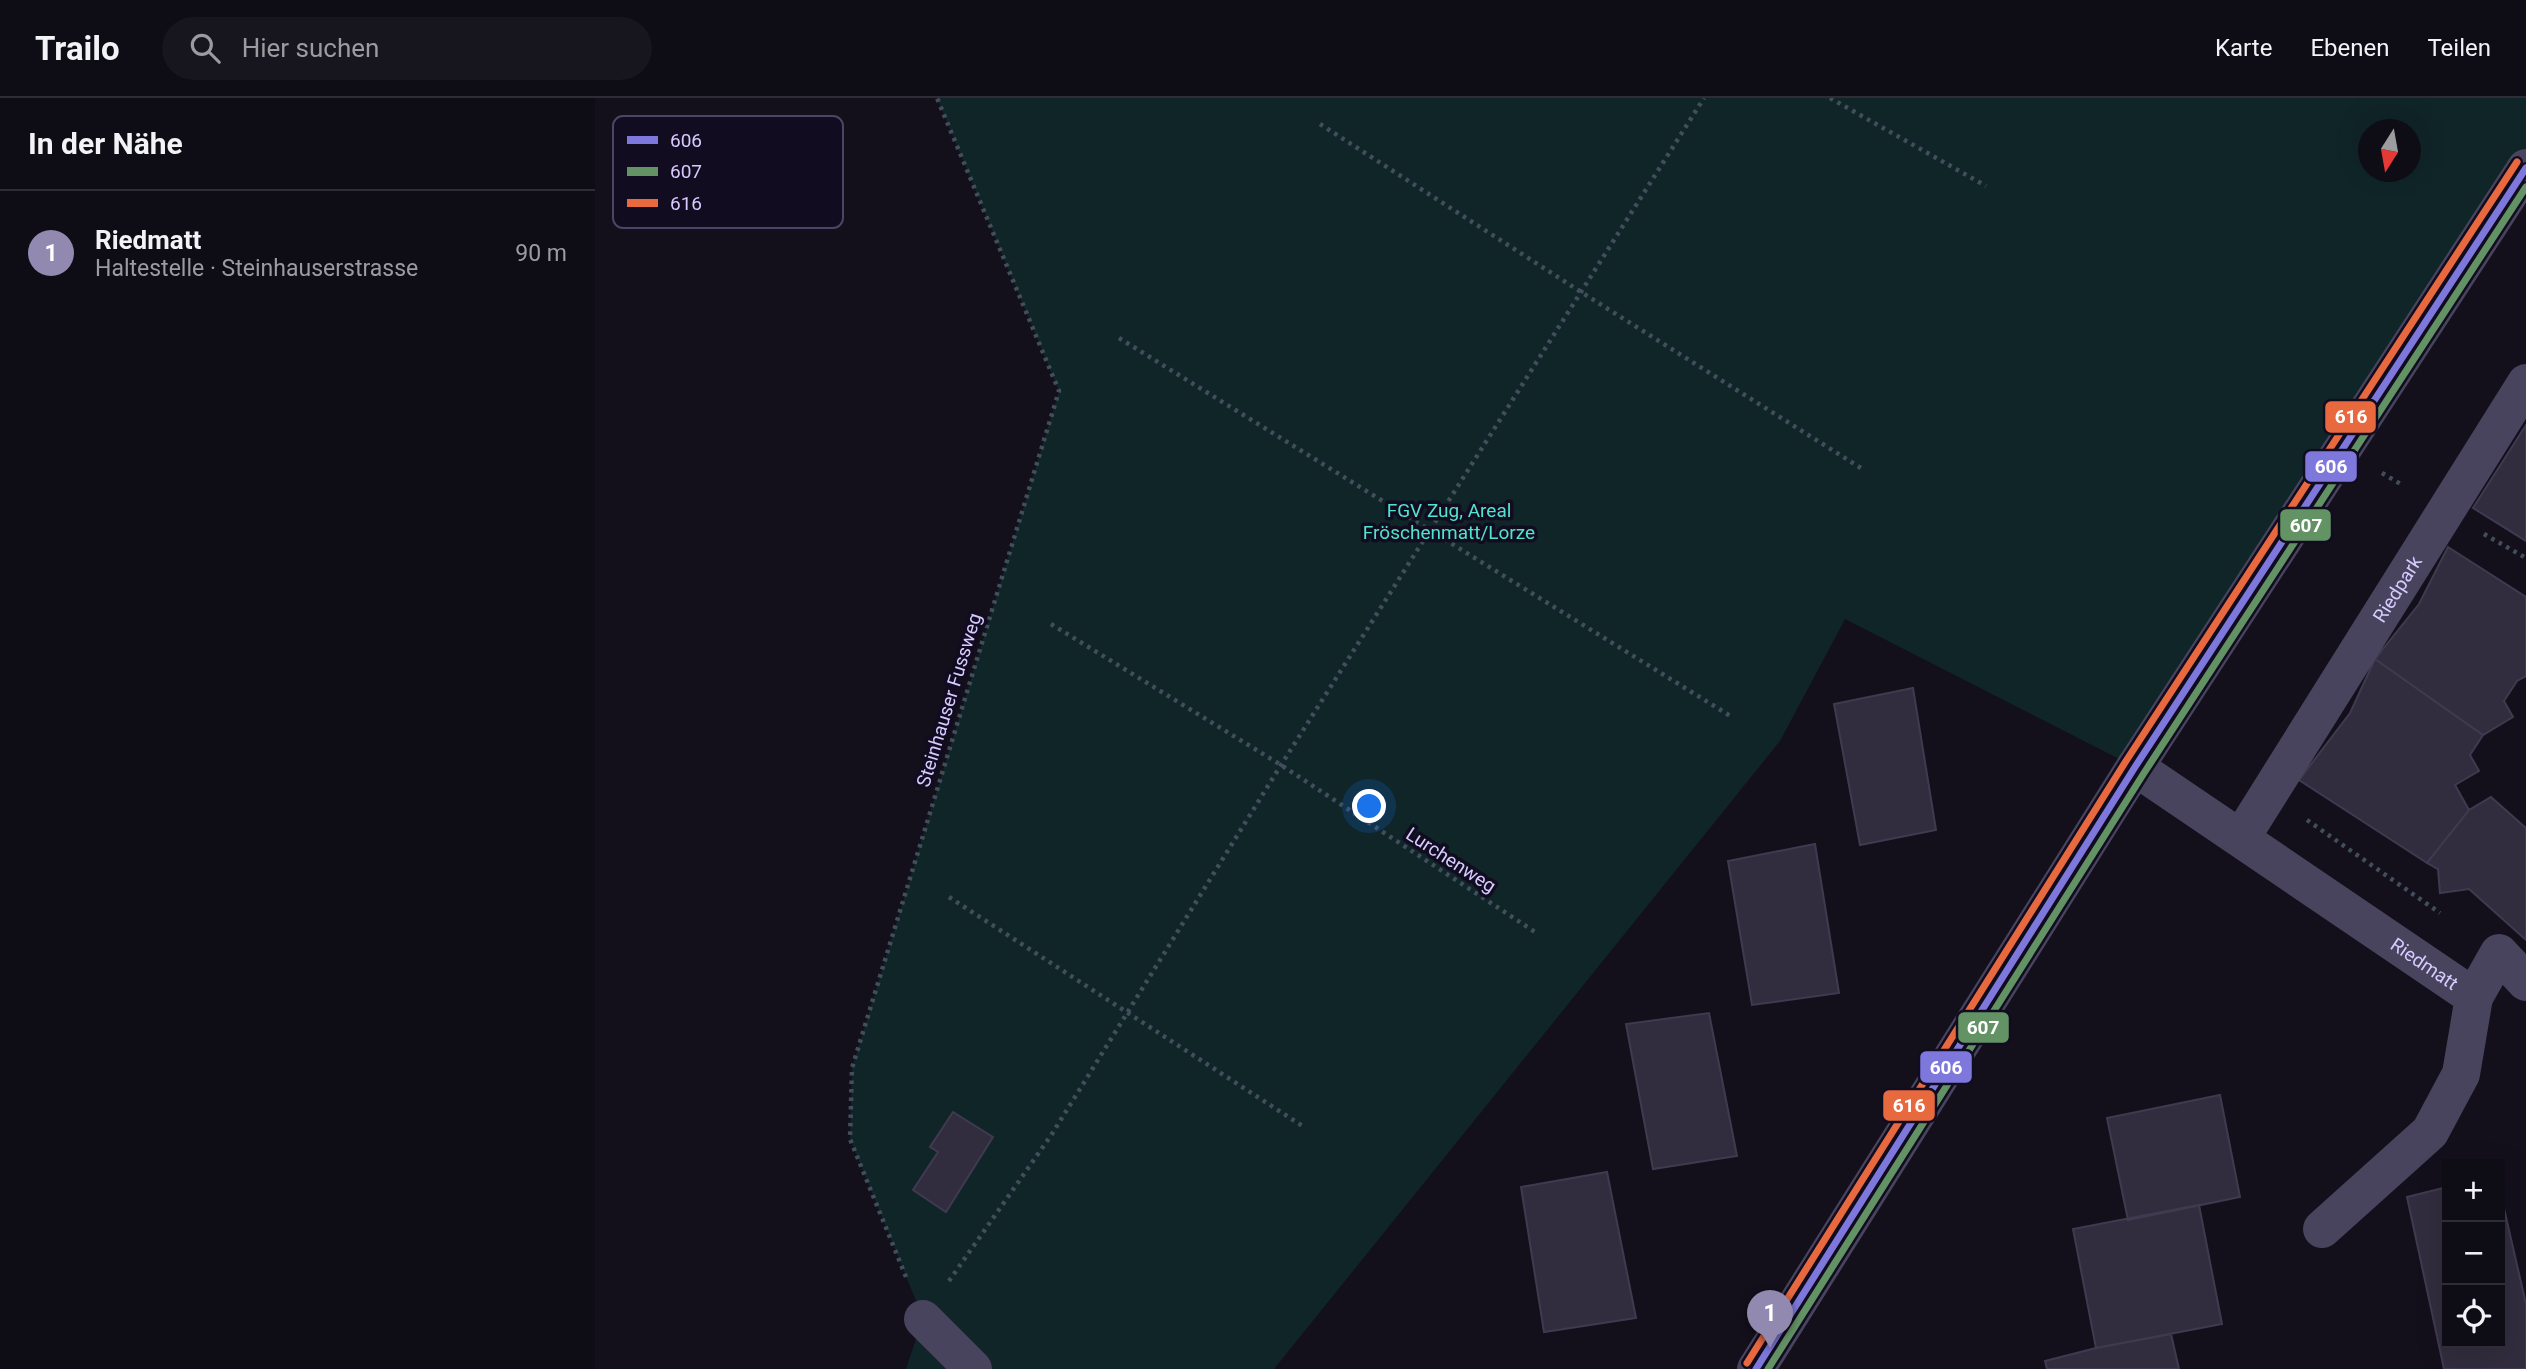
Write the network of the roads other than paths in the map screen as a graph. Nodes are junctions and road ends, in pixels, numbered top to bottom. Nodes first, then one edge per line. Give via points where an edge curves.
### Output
1 (2526, 168) edge
2 (2526, 383) edge
3 (2135, 767) junction
4 (2241, 838) junction
5 (2526, 982) edge
6 (2474, 997) junction
7 (2322, 1229) dead end
8 (923, 1319) road end
9 (973, 1369) edge
10 (1756, 1369) edge

1 - 3 street
2 - 4 street, Riedpark
3 - 4 street, Riedmatt
3 - 10 street
4 - 6 street, Riedmatt
5 - 6 street via 2498,953
6 - 7 street, Riedmatt via 2461,1074 2430,1132
8 - 9 street

